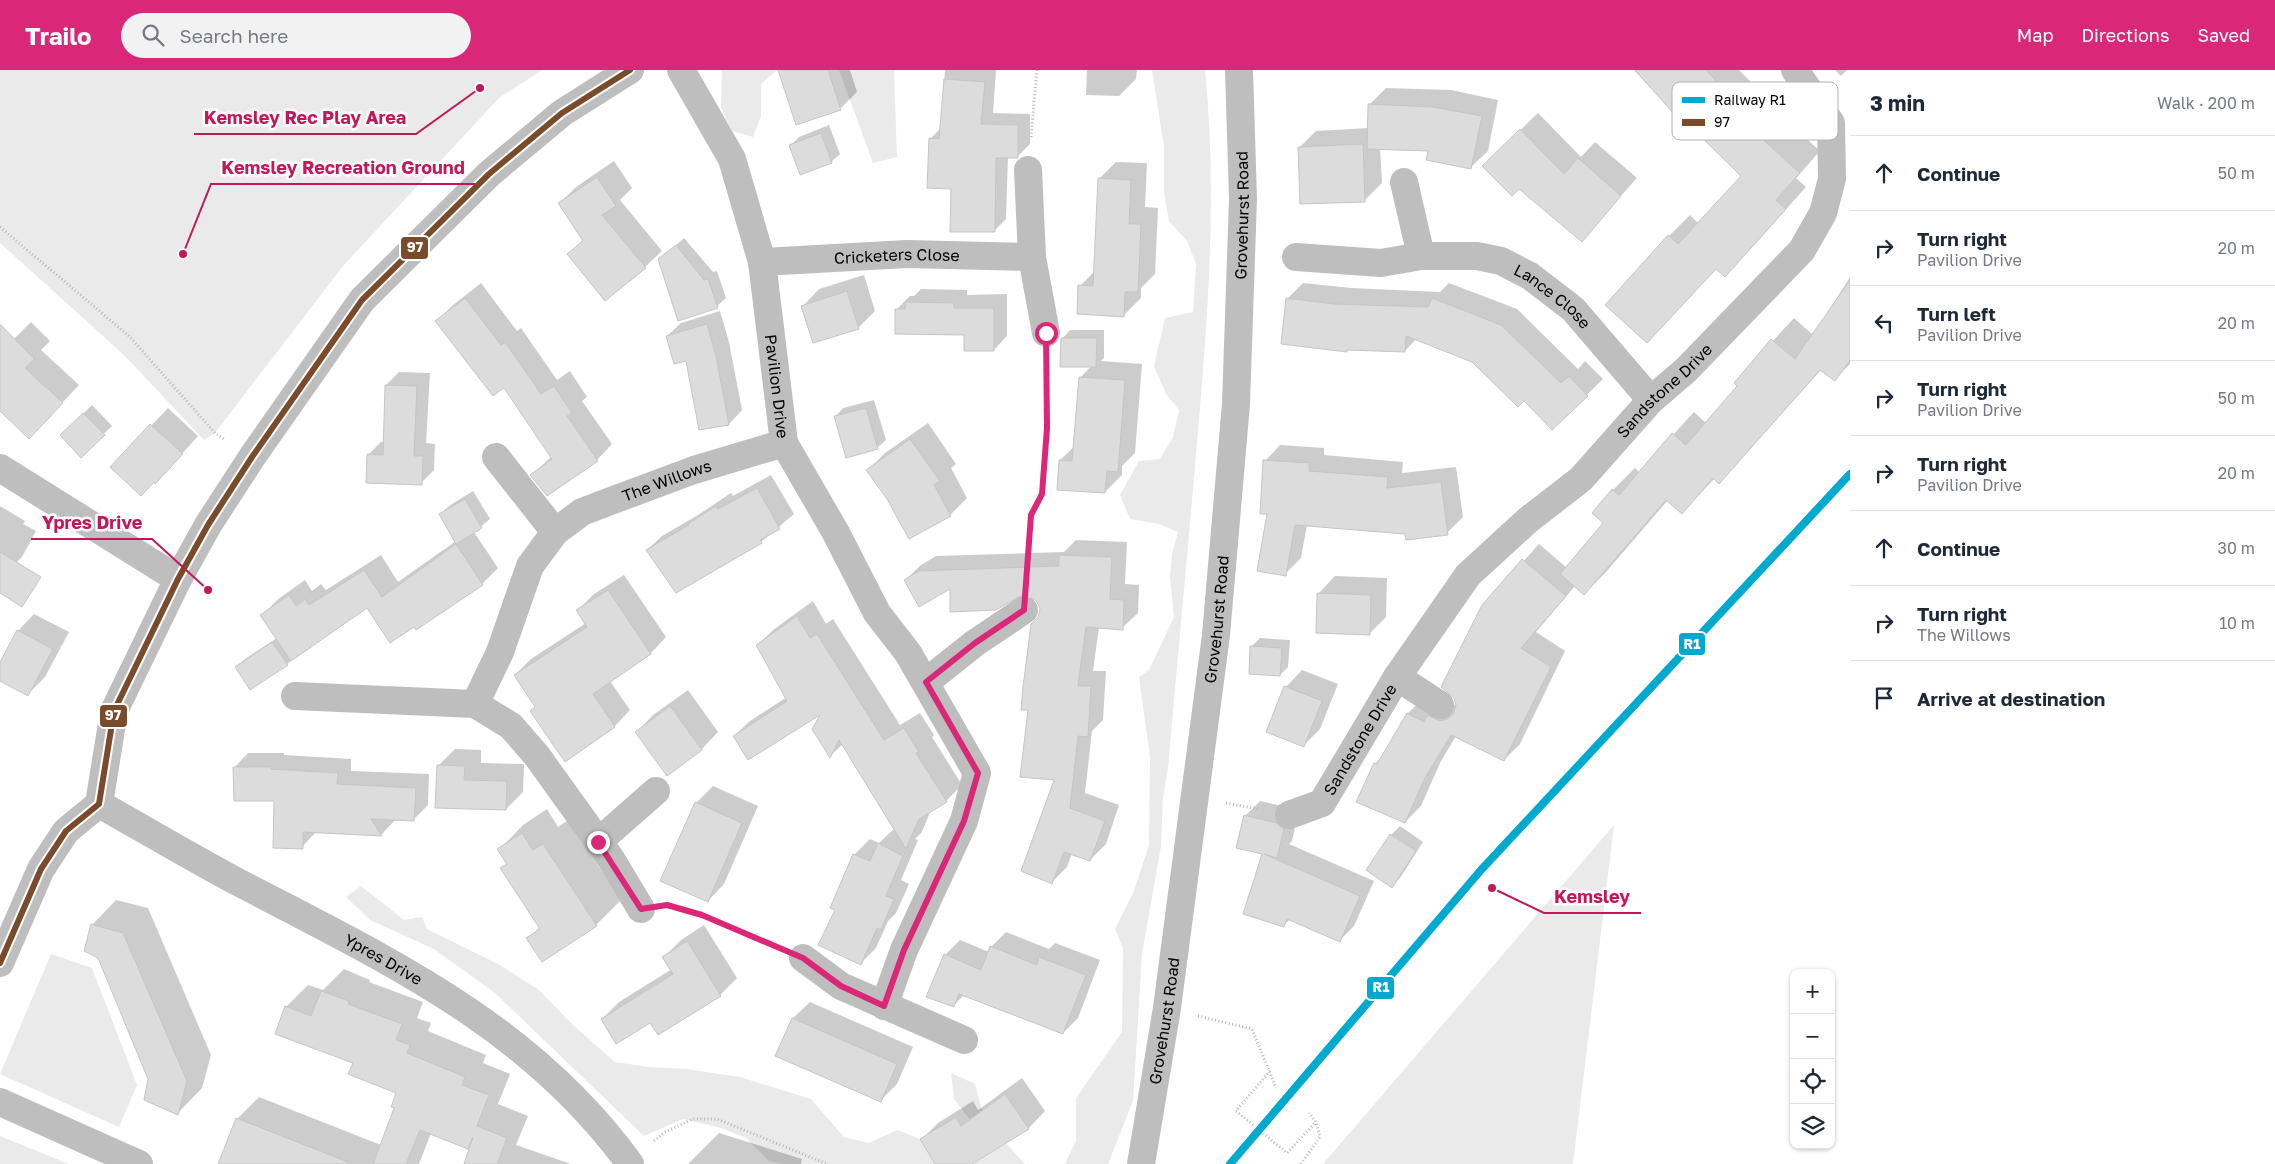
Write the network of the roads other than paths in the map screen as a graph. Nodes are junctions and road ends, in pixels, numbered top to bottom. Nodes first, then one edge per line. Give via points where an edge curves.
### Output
1 (630, 70) edge
2 (682, 70) edge
3 (1239, 70) edge
4 (1795, 70) edge
5 (1806, 82) edge
6 (1840, 120) edge
7 (1838, 134) edge
8 (1837, 140) edge
9 (1028, 170) road end
10 (1404, 182) dead end
11 (1421, 256) junction
12 (1032, 257) junction
13 (1296, 257) dead end
14 (762, 262) junction
15 (1046, 333) road end
16 (1651, 400) junction
17 (784, 443) junction
18 (496, 457) dead end
19 (0, 468) edge
20 (555, 532) junction
21 (178, 580) junction
22 (1024, 610) road end
23 (1397, 677) junction
24 (926, 682) junction
25 (295, 696) dead end
26 (475, 704) junction
27 (1440, 705) dead end
28 (656, 791) dead end
29 (99, 804) junction
30 (1289, 815) road end
31 (598, 842) junction
32 (641, 909) road end
33 (803, 958) road end
34 (0, 963) edge
35 (884, 1006) junction
36 (964, 1040) dead end
37 (0, 1102) edge
38 (1142, 1160) edge
39 (629, 1163) edge
40 (139, 1164) edge

1 - 21 street via 562,113 489,174 362,300 252,457
2 - 14 street, Pavilion Drive via 732,159
3 - 38 street, Grovehurst Road via 1243,199 1236,404 1216,635 1167,1008
4 - 5 street, Sandstone Drive
6 - 7 street, Sandstone Drive
8 - 16 street, Sandstone Drive via 1823,213 1802,250 1686,370
9 - 12 street
10 - 11 street
11 - 13 street, Lance Close via 1381,262
11 - 16 street, Lance Close via 1477,256 1501,261 1530,276 1573,309
12 - 14 street, Cricketers Close via 907,254
12 - 15 street
14 - 17 street, Pavilion Drive
16 - 23 street, Sandstone Drive via 1581,479 1528,520 1468,575
17 - 20 street, The Willows via 694,470 582,512
17 - 24 street, Pavilion Drive via 877,613
18 - 20 street
19 - 21 street
20 - 26 street, The Willows via 530,566 500,652
21 - 29 street via 114,711
22 - 24 street
23 - 27 street, Sandstone Drive
23 - 30 street, Sandstone Drive via 1322,803
24 - 35 street, Pavilion Drive via 978,773 964,821 904,950
25 - 26 street
26 - 31 street via 511,726 537,756
28 - 31 street
29 - 34 street via 66,831 40,869
29 - 39 street, Ypres Drive via 430,985 519,1046 576,1098
31 - 32 street
33 - 35 street via 841,986
35 - 36 street
37 - 40 street

